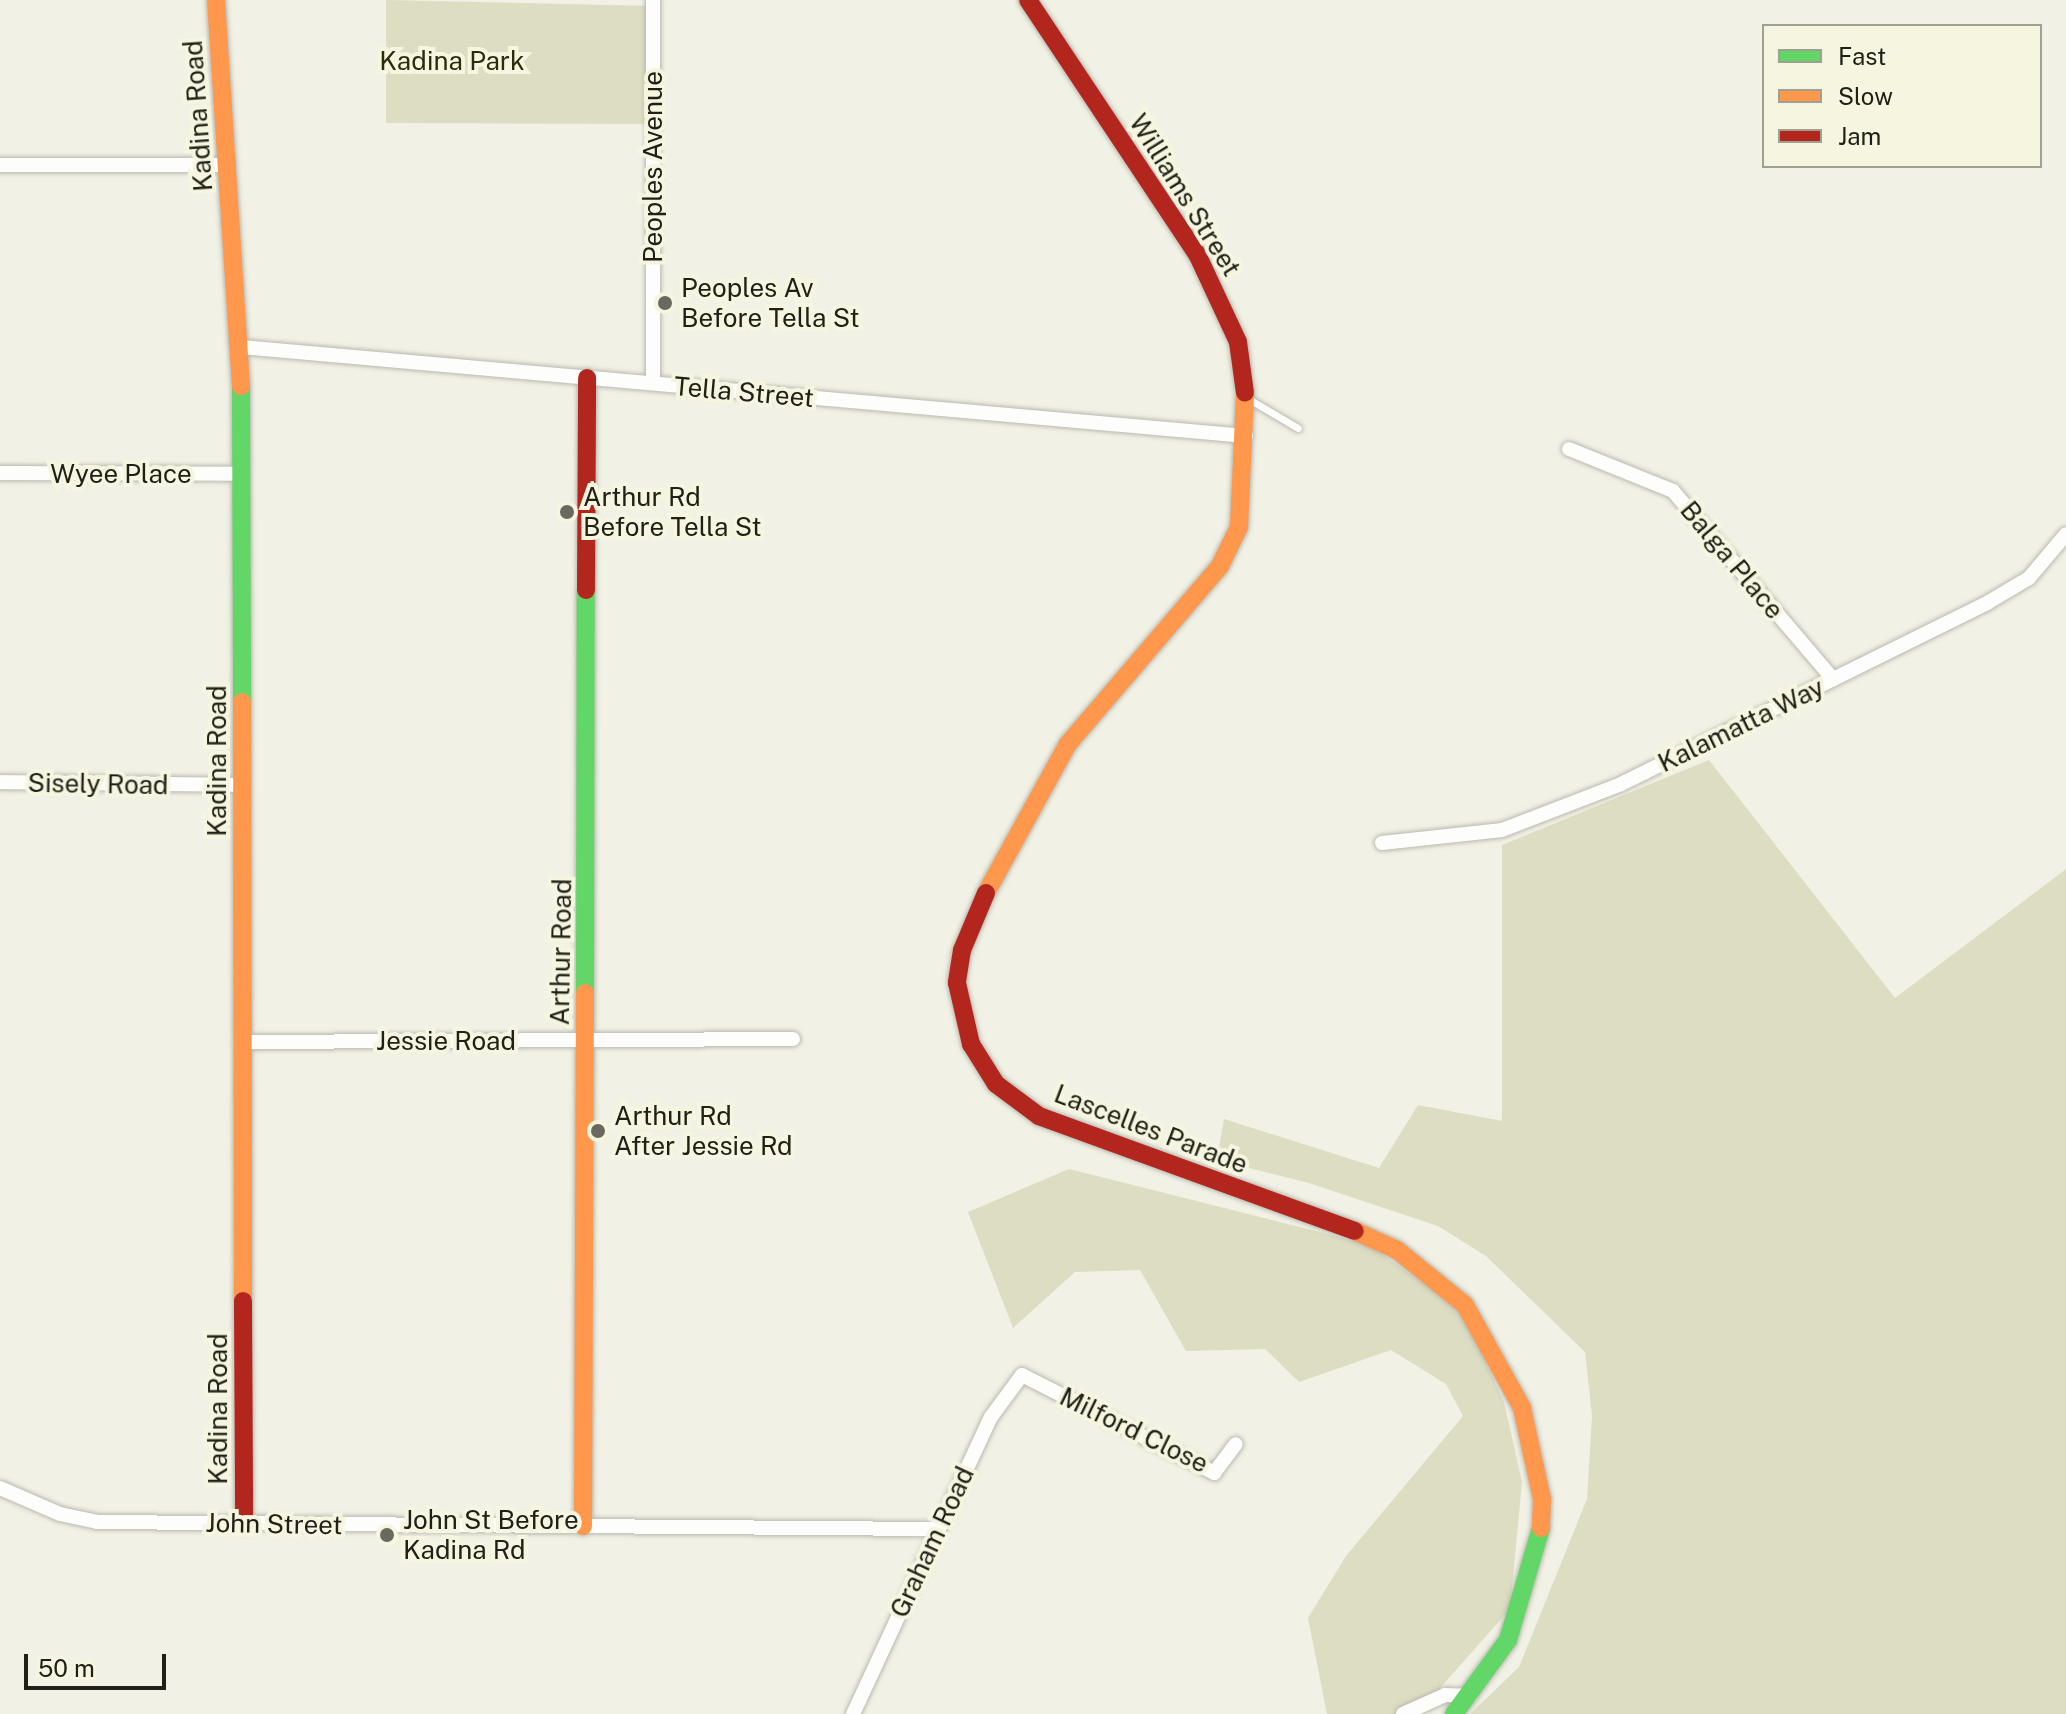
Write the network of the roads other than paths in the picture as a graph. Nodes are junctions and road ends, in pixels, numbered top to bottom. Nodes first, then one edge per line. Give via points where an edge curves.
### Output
1 (216, 0) edge
2 (653, 0) edge
3 (1028, 0) edge
4 (0, 165) edge
5 (228, 165) junction
6 (241, 347) junction
7 (587, 378) junction
8 (653, 383) junction
9 (1246, 397) junction
10 (1298, 428) dead end
11 (1246, 436) junction
12 (1569, 449) dead end
13 (0, 473) edge
14 (242, 474) junction
15 (2066, 534) edge
16 (1833, 679) junction
17 (0, 782) edge
18 (244, 785) junction
19 (1382, 843) dead end
20 (793, 1039) dead end
21 (586, 1041) junction
22 (243, 1042) junction
23 (1022, 1375) joint
24 (1236, 1444) dead end
25 (0, 1488) edge
26 (244, 1524) junction
27 (583, 1526) junction
28 (937, 1529) junction
29 (1470, 1696) junction
30 (853, 1714) edge
31 (1403, 1714) edge
32 (1454, 1714) edge

1 - 5 street, Kadina Road
2 - 8 street, Peoples Avenue
3 - 9 street, Williams Street via 1197,254 1238,342
4 - 5 street
5 - 6 street, Kadina Road
6 - 7 street, Tella Street
6 - 14 street, Kadina Road
7 - 8 street, Tella Street
7 - 21 street, Arthur Road
8 - 11 street, Tella Street
9 - 10 lane
9 - 11 street, Williams Street
11 - 29 street, Lascelles Parade via 1239,527 1220,566 1068,744 995,872 962,950 957,983 962,1019 996,1084 1039,1116 1357,1232 1397,1250 1465,1305 1522,1408 1542,1499 1541,1541 1522,1608 1508,1640
12 - 16 street, Balga Place via 1673,491
13 - 14 street, Wyee Place
14 - 18 street, Kadina Road
15 - 16 street, Kalamatta Way via 2029,578 1894,653
16 - 19 street, Kalamatta Way via 1621,784 1502,830
17 - 18 street, Sisely Road
18 - 22 street, Kadina Road
20 - 21 street, Jessie Road
21 - 22 street, Jessie Road
21 - 27 street, Arthur Road
22 - 26 street, Kadina Road
23 - 24 street, Milford Close via 1214,1473
23 - 28 street, Graham Road via 991,1417
25 - 26 street, John Street via 60,1514 97,1522
26 - 27 street, John Street
27 - 28 street, John Street
28 - 30 street, Graham Road
29 - 31 street via 1445,1695
29 - 32 street, Lascelles Parade

